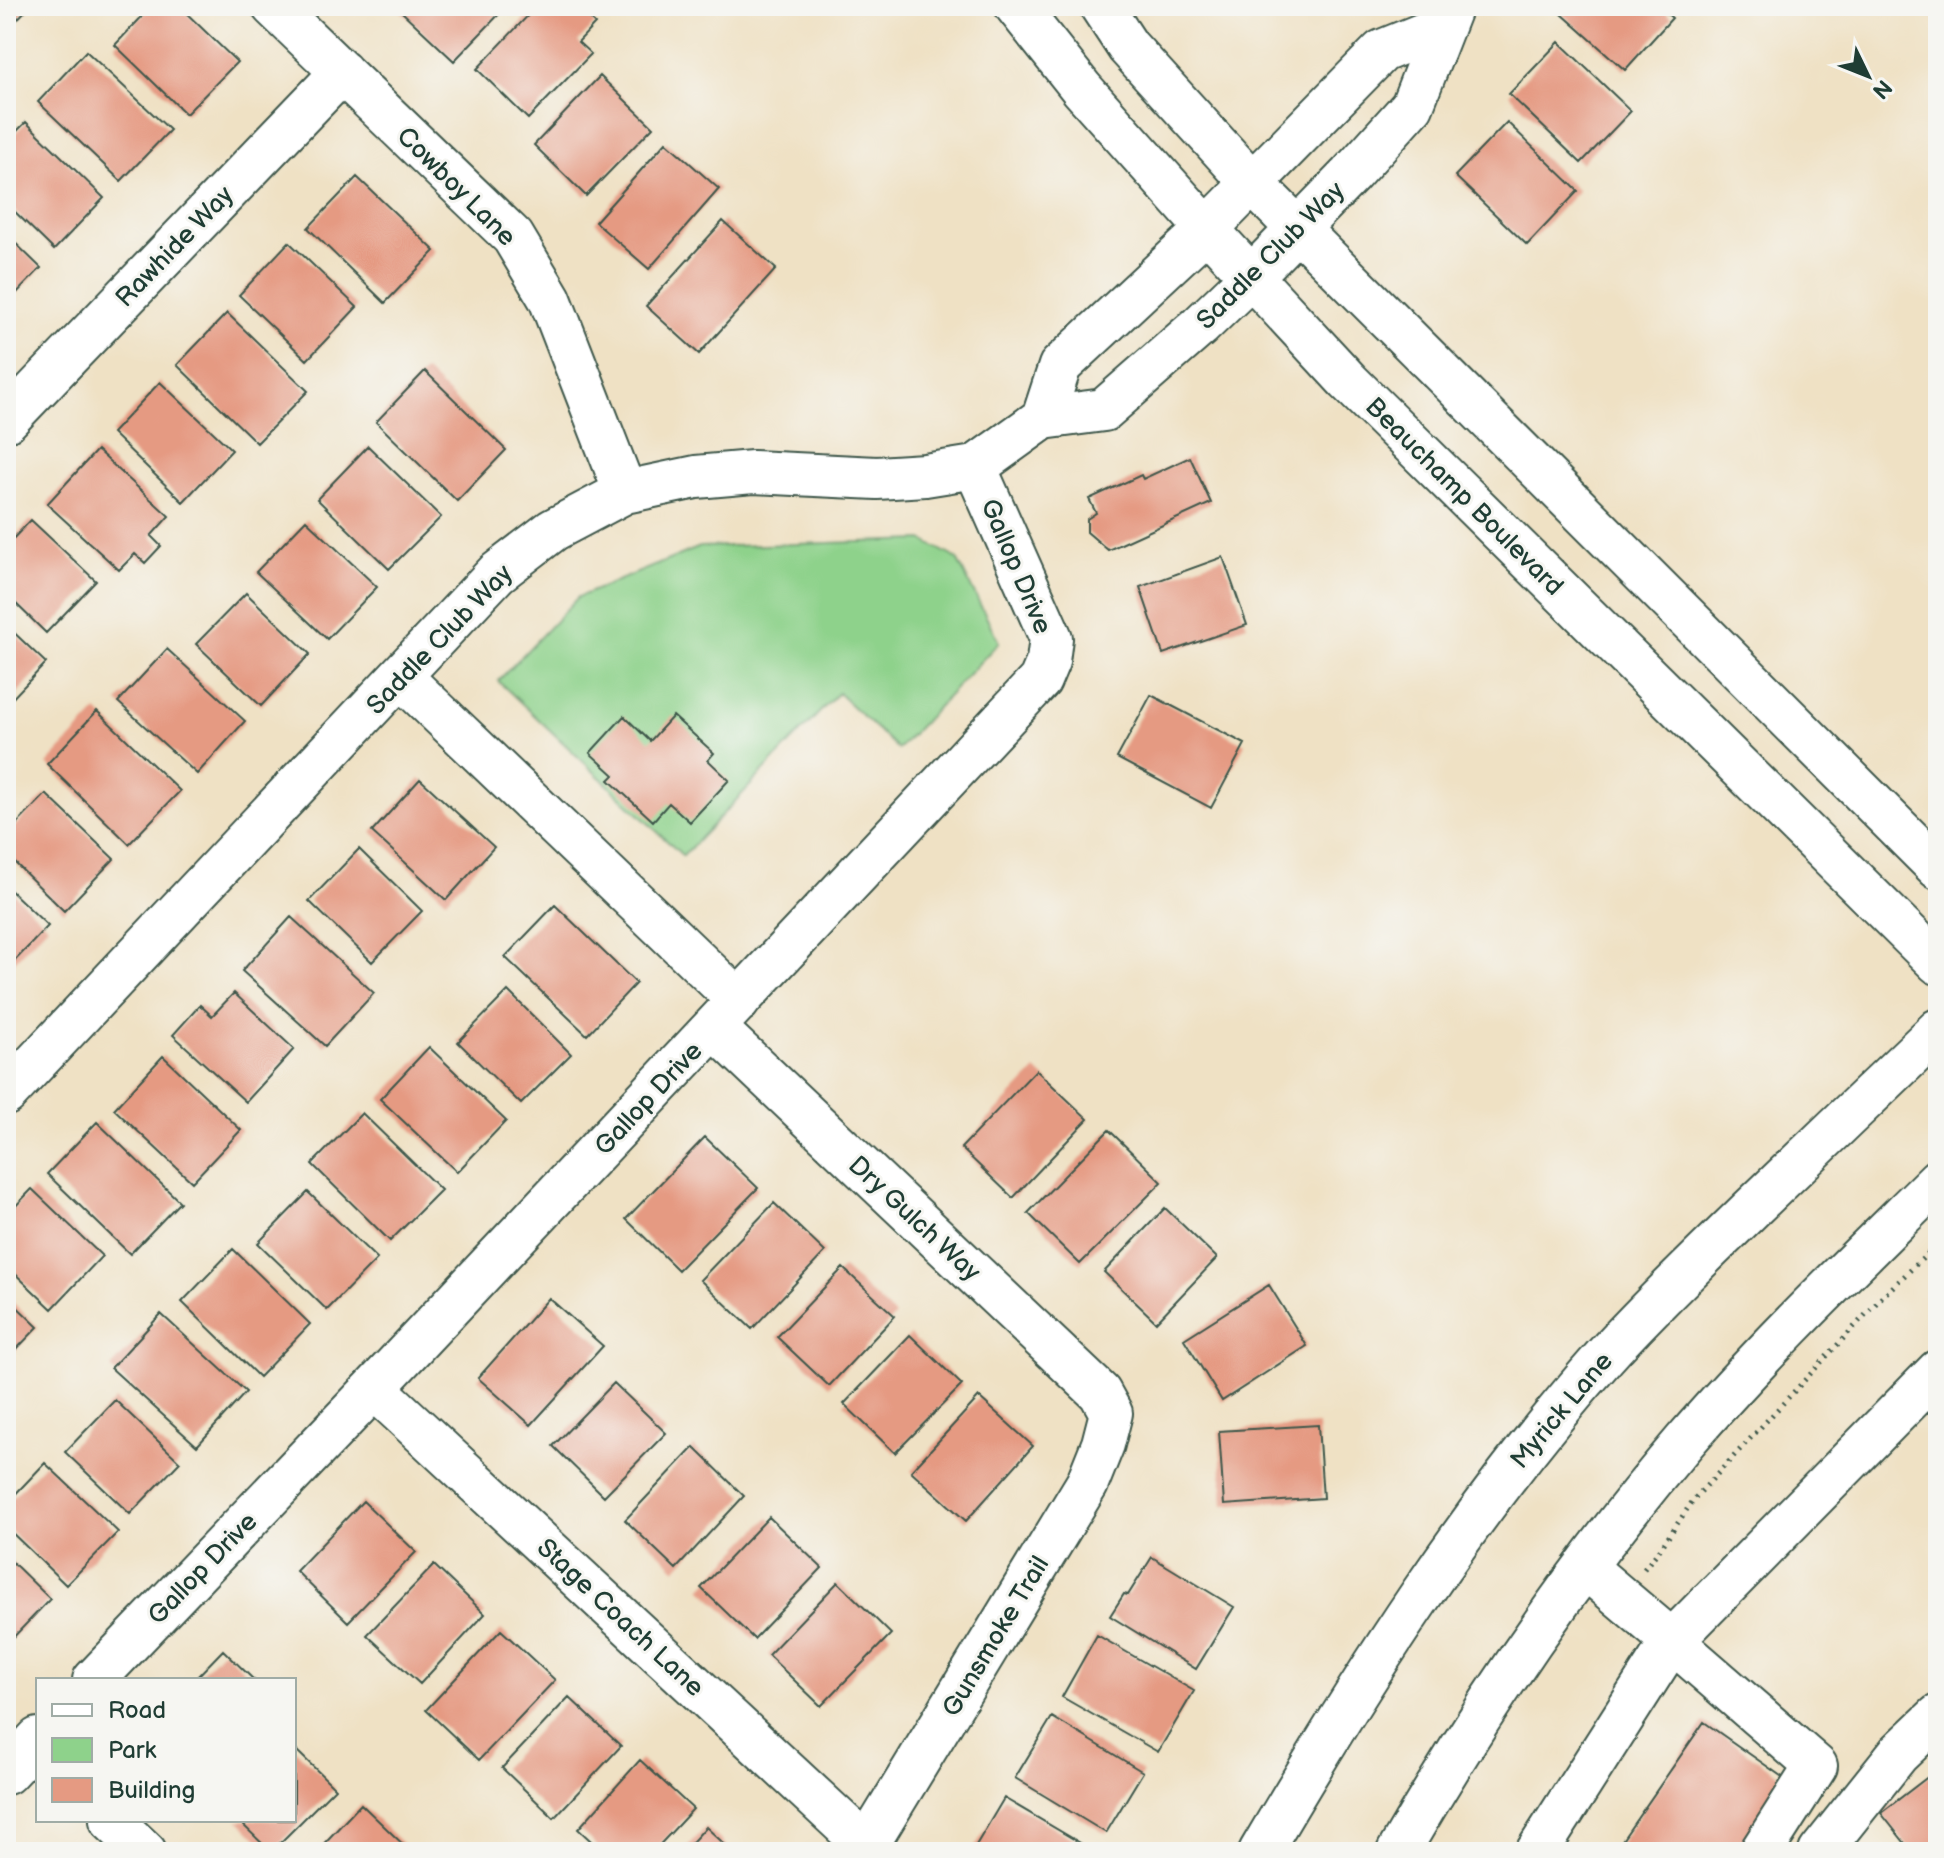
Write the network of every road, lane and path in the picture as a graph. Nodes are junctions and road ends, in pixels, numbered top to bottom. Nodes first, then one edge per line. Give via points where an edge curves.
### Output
1 (273, 6) edge
2 (1016, 6) edge
3 (1101, 6) edge
4 (1446, 17) edge
5 (342, 72) junction
6 (1252, 183) junction
7 (1297, 228) junction
8 (1207, 229) junction
9 (1252, 276) junction
10 (1043, 418) junction
11 (6, 421) edge
12 (975, 467) junction
13 (625, 492) junction
14 (401, 677) junction
15 (1938, 868) edge
16 (1938, 963) edge
17 (727, 1014) junction
18 (1938, 1030) edge
19 (6, 1094) edge
20 (1938, 1180) edge
21 (1938, 1244) edge
22 (1938, 1371) edge
23 (374, 1388) junction
24 (1111, 1413) joint
25 (1586, 1568) junction
26 (1621, 1597) junction
27 (1672, 1641) junction
28 (96, 1678) edge
29 (1938, 1716) edge
30 (113, 1822) edge
31 (865, 1849) edge
32 (1826, 1850) edge
33 (145, 1852) edge
34 (1260, 1852) edge
35 (1398, 1852) edge
36 (1537, 1852) edge
37 (1761, 1852) edge

1 - 5 street, Cowboy Lane
2 - 8 street, Beauchamp Boulevard
3 - 6 street via 1128,47
4 - 6 street, Saddle Club Way via 1382,51
4 - 7 street, Saddle Club Way via 1412,106
5 - 11 street, Rawhide Way
5 - 13 street, Cowboy Lane via 513,237 550,299
6 - 7 street
6 - 8 street, Saddle Club Way
7 - 9 street, Saddle Club Way
7 - 15 street
8 - 9 street, Beauchamp Boulevard
8 - 10 street, Saddle Club Way via 1060,366
9 - 10 street, Saddle Club Way via 1104,410
9 - 16 street, Beauchamp Boulevard via 1348,381
10 - 12 street, Saddle Club Way
12 - 13 street, Saddle Club Way via 877,478 753,472
12 - 17 street, Gallop Drive via 1051,638 1040,680
13 - 14 street, Saddle Club Way via 553,530 497,573
14 - 17 street, Dry Gulch Way
14 - 19 street, Saddle Club Way
17 - 23 street, Gallop Drive
17 - 24 street, Dry Gulch Way via 1100,1393
18 - 34 street, Myrick Lane via 1653,1304 1552,1419 1411,1609
20 - 25 street via 1749,1370
21 - 26 path via 1694,1499
22 - 27 street
23 - 28 street, Gallop Drive
23 - 31 street, Stage Coach Lane
24 - 31 street, Gunsmoke Trail via 1087,1484
25 - 26 street
25 - 35 street via 1503,1682
26 - 27 street
27 - 36 street
27 - 37 street via 1816,1766
29 - 32 street via 1898,1754
30 - 33 street

